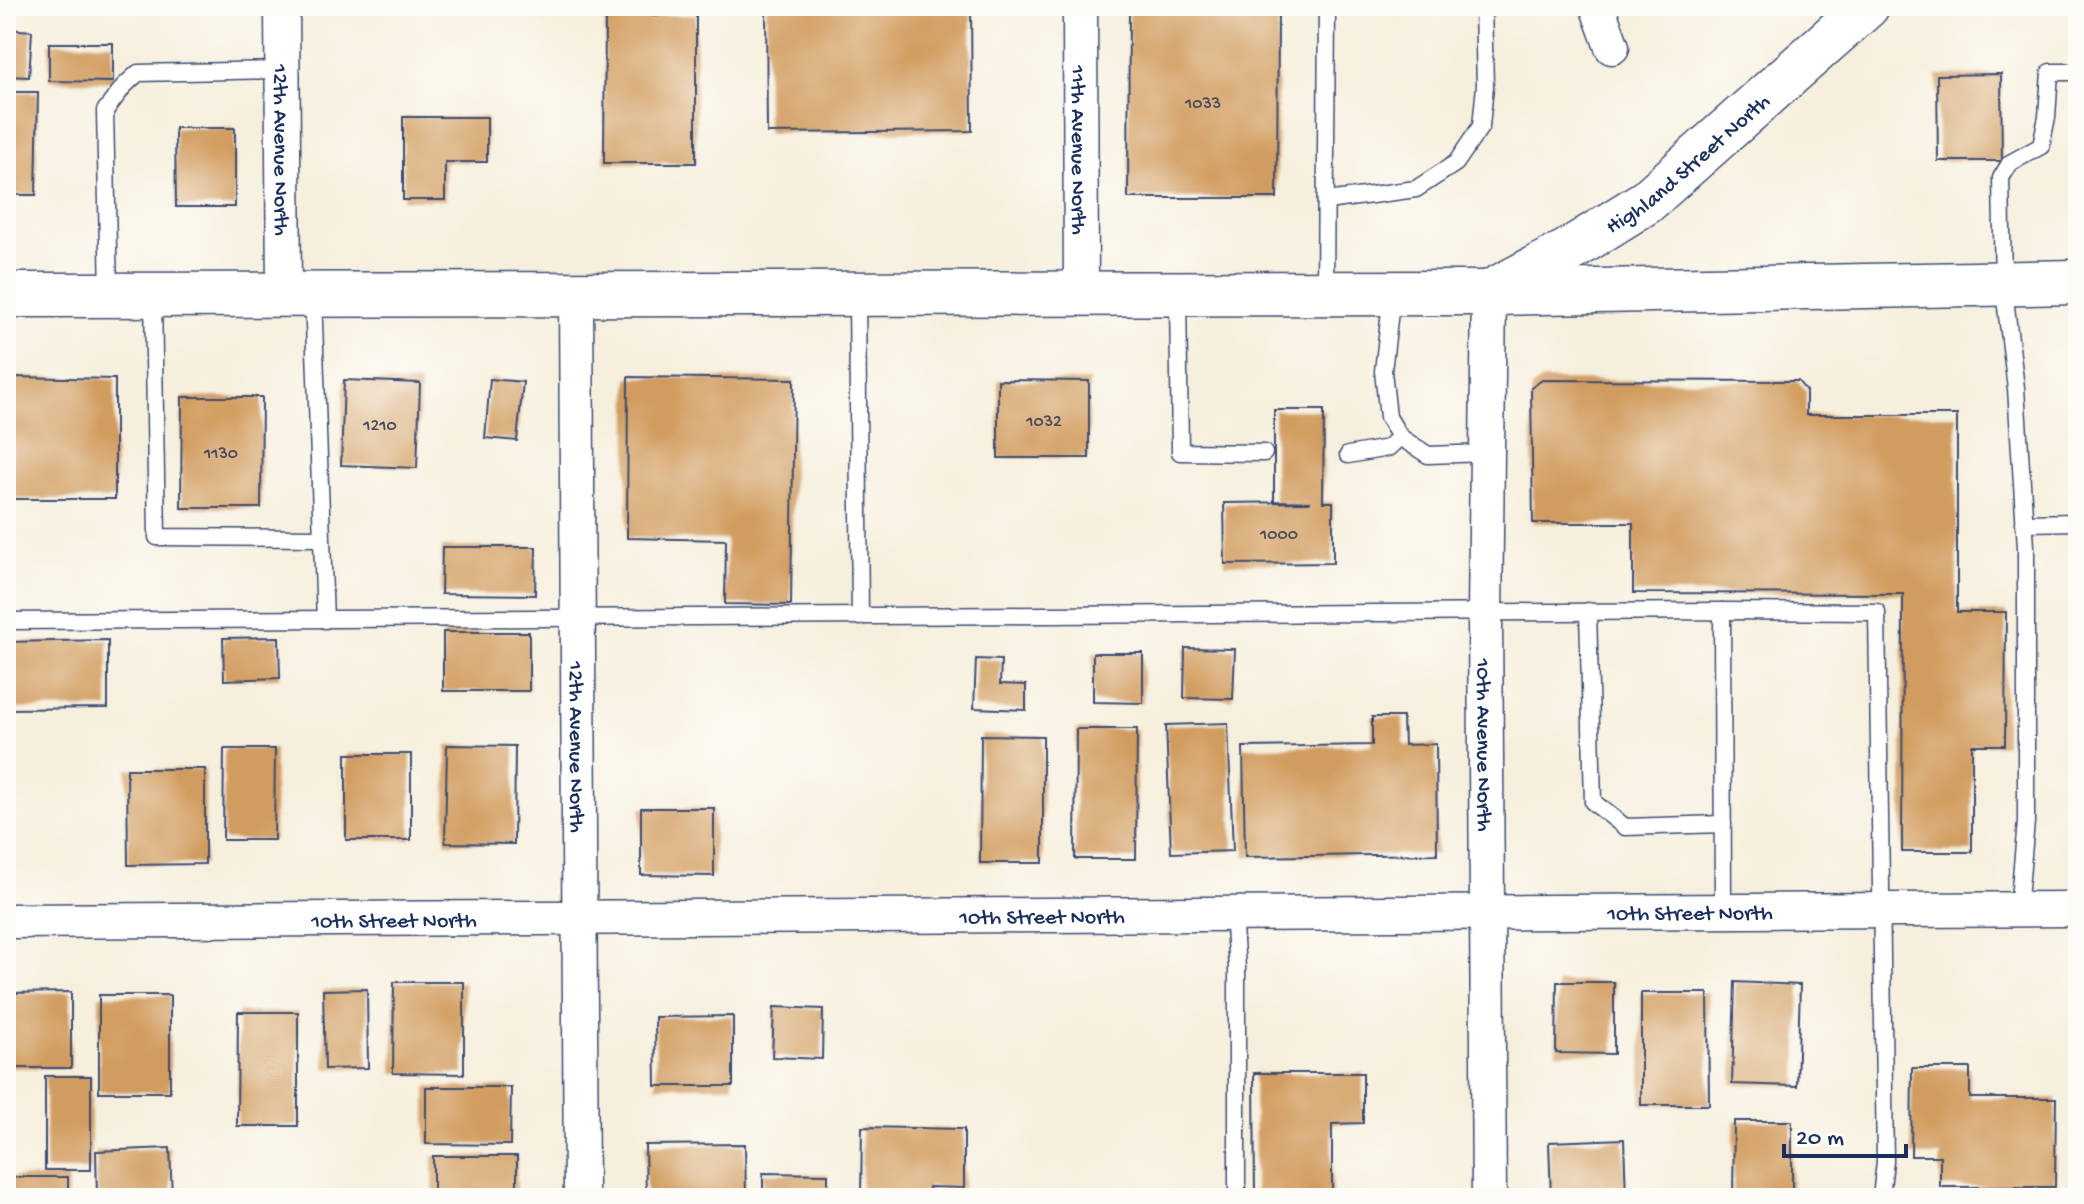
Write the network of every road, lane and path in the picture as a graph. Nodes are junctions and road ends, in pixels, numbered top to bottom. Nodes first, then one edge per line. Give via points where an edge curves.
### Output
1 (282, 6) edge
2 (1080, 6) edge
3 (1327, 6) edge
4 (1483, 6) edge
5 (1597, 6) edge
6 (1867, 6) edge
7 (1612, 47) dead end
8 (283, 70) junction
9 (2078, 72) edge
10 (1327, 201) junction
11 (2078, 282) edge
12 (2003, 283) junction
13 (1393, 293) junction
14 (1489, 293) junction
15 (857, 294) junction
16 (1081, 294) junction
17 (1178, 294) junction
18 (1325, 294) junction
19 (6, 295) edge
20 (109, 295) junction
21 (153, 295) junction
22 (299, 295) junction
23 (576, 295) junction
24 (1400, 437) junction
25 (1264, 453) dead end
26 (1487, 453) junction
27 (1348, 455) dead end
28 (2078, 522) edge
29 (2024, 523) junction
30 (321, 538) junction
31 (1588, 611) junction
32 (1722, 611) junction
33 (1485, 614) junction
34 (860, 617) junction
35 (578, 619) junction
36 (325, 620) junction
37 (6, 621) edge
38 (1723, 824) junction
39 (2078, 909) edge
40 (1882, 910) junction
41 (2018, 910) junction
42 (1723, 911) junction
43 (1487, 913) junction
44 (1233, 914) junction
45 (580, 918) junction
46 (6, 921) edge
47 (581, 1198) edge
48 (1237, 1198) edge
49 (1489, 1198) edge
50 (1881, 1198) edge

1 - 8 street, 12th Avenue North
2 - 16 street, 11th Avenue North
3 - 10 lane
4 - 10 lane via 1481,126 1456,163 1416,189
5 - 7 street
6 - 14 main road, Highland Street North via 1646,202
8 - 20 lane via 138,73 124,86 105,111
8 - 22 street, 12th Avenue North
9 - 12 lane via 2050,72 2041,146 2010,163 2001,178
10 - 18 lane
11 - 12 main road
12 - 14 main road
12 - 29 lane
13 - 14 main road
13 - 18 main road
13 - 24 lane via 1383,371 1388,417
14 - 26 street, 10th Avenue North
15 - 16 main road
15 - 23 main road
15 - 34 lane
16 - 17 main road
17 - 18 main road
17 - 25 lane via 1180,452
19 - 20 main road
20 - 21 main road
21 - 22 main road
21 - 30 lane via 157,537
22 - 23 main road
22 - 30 lane
23 - 35 street, 12th Avenue North
24 - 26 lane via 1428,455
24 - 27 lane via 1388,448
26 - 33 street, 10th Avenue North
28 - 29 lane
29 - 41 lane via 2026,822
30 - 36 lane
31 - 32 lane
31 - 33 lane
31 - 38 lane via 1593,802 1625,827
32 - 38 lane
32 - 40 lane via 1877,612
33 - 34 lane
33 - 43 street, 10th Avenue North
34 - 35 lane
35 - 36 lane
35 - 45 street, 12th Avenue North
36 - 37 lane
38 - 42 lane
39 - 41 street, 10th Street North
40 - 41 street, 10th Street North
40 - 42 street, 10th Street North
40 - 50 lane
42 - 43 street, 10th Street North
43 - 44 street, 10th Street North
43 - 49 street, 10th Avenue North
44 - 45 street, 10th Street North
44 - 48 lane
45 - 46 street, 10th Street North
45 - 47 street, 12th Avenue North

